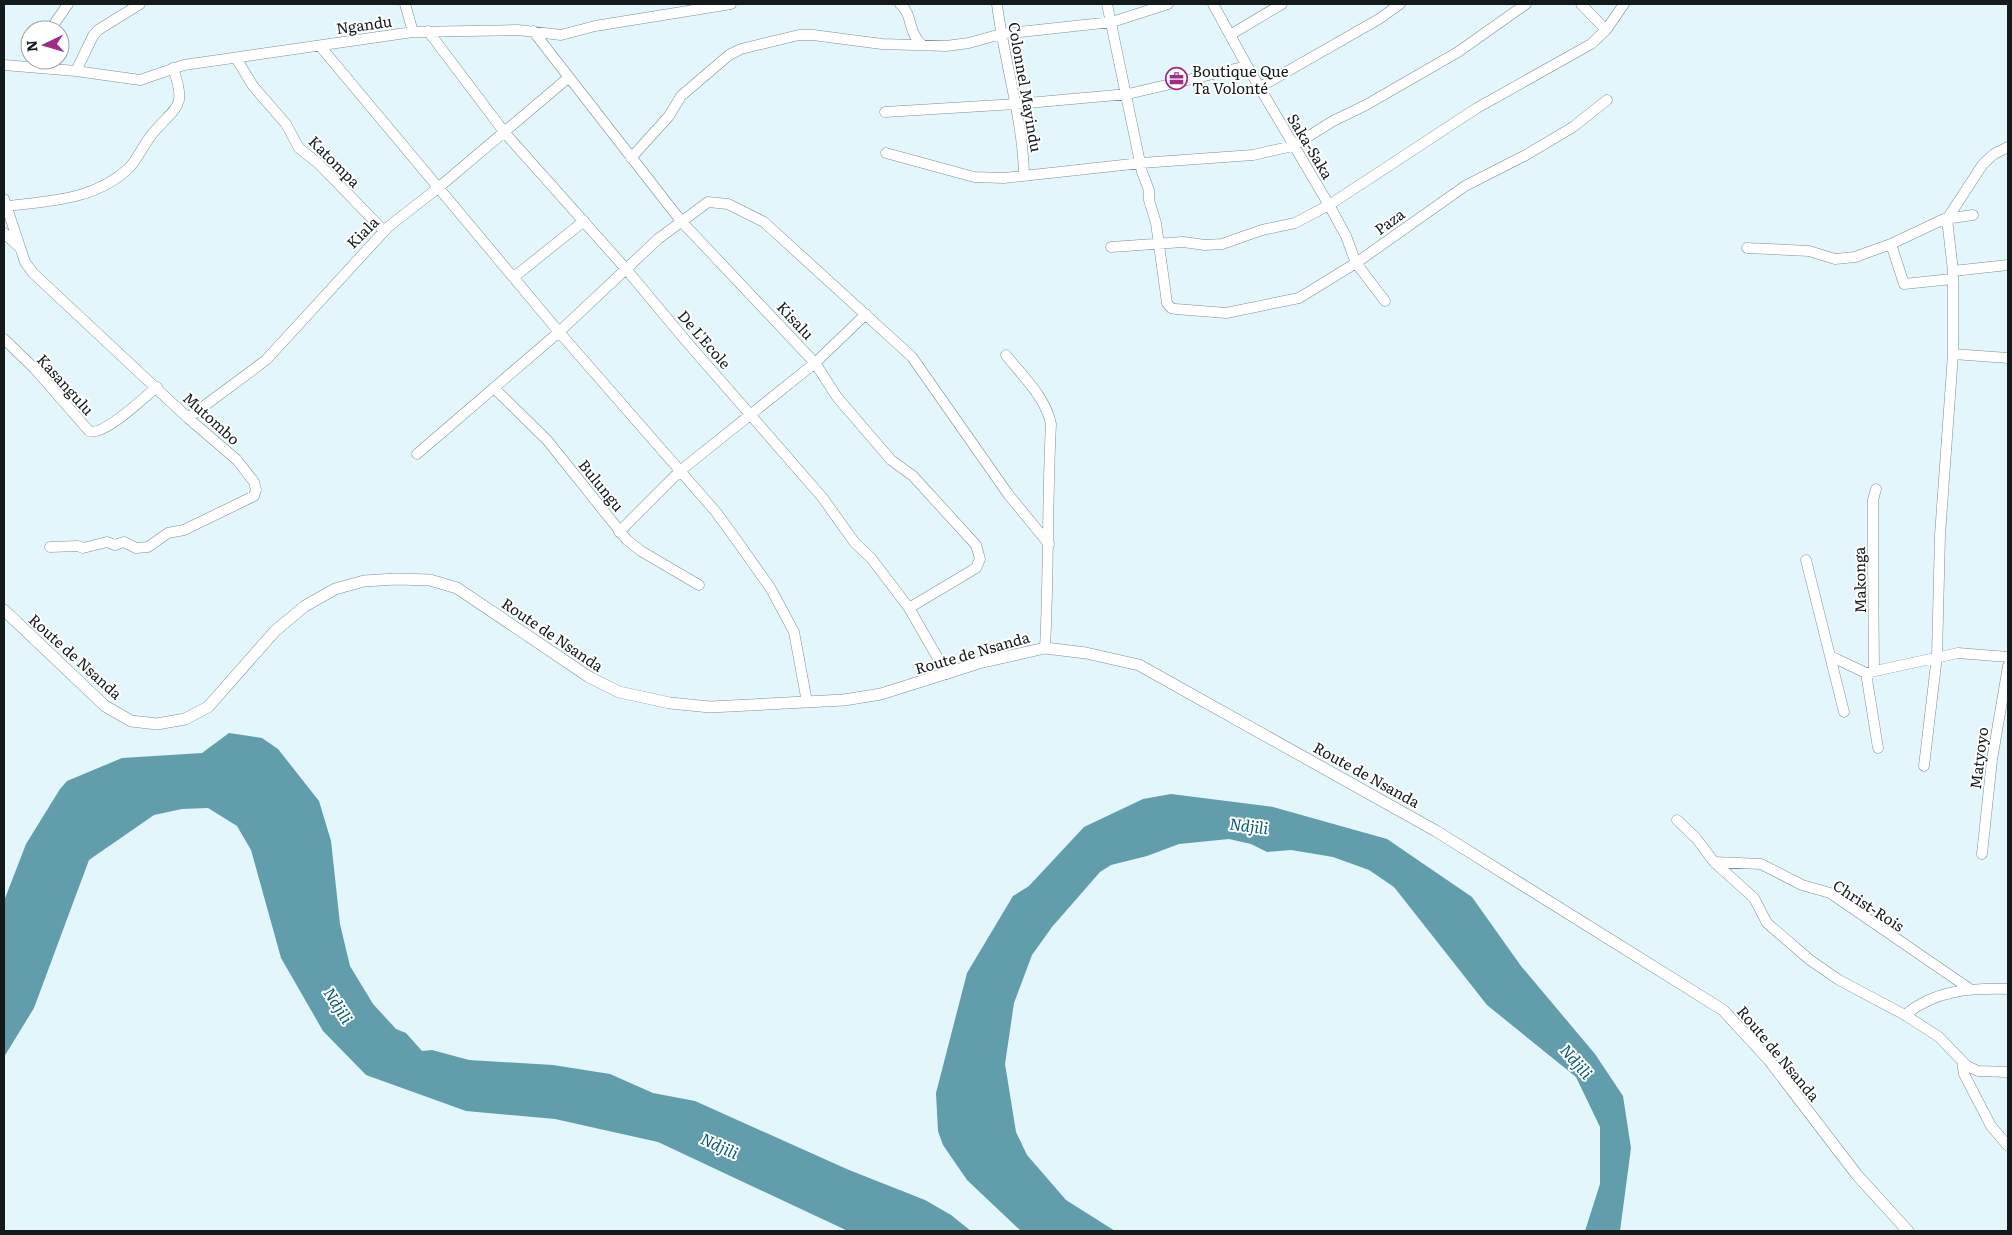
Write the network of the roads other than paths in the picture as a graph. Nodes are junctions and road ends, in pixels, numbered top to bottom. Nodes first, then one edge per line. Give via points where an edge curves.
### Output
1 (63, 4) edge
2 (68, 4) edge
3 (140, 4) edge
4 (405, 4) edge
5 (731, 4) edge
6 (900, 4) edge
7 (997, 4) edge
8 (1107, 4) edge
9 (1168, 4) edge
10 (1213, 4) edge
11 (1282, 4) edge
12 (1400, 4) edge
13 (1526, 4) edge
14 (1581, 4) edge
15 (1624, 4) edge
16 (55, 20) edge
17 (57, 20) edge
18 (1112, 22) junction
19 (1606, 30) junction
20 (428, 31) junction
21 (532, 31) junction
22 (413, 32) junction
23 (1000, 34) junction
24 (1230, 35) junction
25 (922, 45) junction
26 (320, 46) junction
27 (236, 58) junction
28 (20, 64) edge
29 (4, 65) edge
30 (1247, 66) junction
31 (174, 68) junction
32 (70, 70) edge
33 (76, 71) junction
34 (568, 78) junction
35 (1260, 87) junction
36 (1128, 94) junction
37 (1607, 100) dead end
38 (1016, 104) junction
39 (885, 112) dead end
40 (505, 132) junction
41 (1293, 146) junction
42 (2008, 147) edge
43 (886, 153) dead end
44 (631, 158) junction
45 (1141, 163) junction
46 (1024, 176) junction
47 (438, 188) junction
48 (5, 203) edge
49 (1329, 205) junction
50 (1973, 215) dead end
51 (1947, 219) junction
52 (584, 221) junction
53 (681, 221) junction
54 (384, 231) junction
55 (4, 232) edge
56 (1891, 244) junction
57 (1159, 245) junction
58 (1111, 247) dead end
59 (20, 248) junction
60 (1747, 248) dead end
61 (1356, 264) junction
62 (2008, 265) edge
63 (626, 269) junction
64 (1953, 275) junction
65 (514, 277) junction
66 (1385, 301) dead end
67 (866, 314) junction
68 (559, 332) junction
69 (4, 340) edge
70 (1953, 354) junction
71 (1006, 355) dead end
72 (2008, 358) edge
73 (815, 363) junction
74 (157, 387) junction
75 (495, 389) junction
76 (750, 414) junction
77 (188, 418) junction
78 (417, 454) dead end
79 (680, 472) junction
80 (1876, 489) dead end
81 (619, 532) junction
82 (1049, 544) junction
83 (50, 547) dead end
84 (1806, 560) dead end
85 (699, 585) dead end
86 (908, 608) junction
87 (4, 610) edge
88 (1045, 648) junction
89 (1830, 656) junction
90 (1937, 656) junction
91 (2008, 656) edge
92 (2008, 666) edge
93 (1870, 672) junction
94 (947, 674) junction
95 (807, 702) junction
96 (1844, 712) dead end
97 (1878, 748) dead end
98 (1924, 766) dead end
99 (1677, 820) dead end
100 (1982, 854) dead end
101 (1714, 862) junction
102 (1970, 989) junction
103 (2008, 989) edge
104 (1905, 1015) junction
105 (1962, 1061) junction
106 (2008, 1072) edge
107 (2008, 1146) edge
108 (1908, 1231) edge

1 - 16 street
2 - 17 street
3 - 33 street via 98,30
4 - 22 street
5 - 21 street, Ngandu via 595,26 561,35
6 - 25 street via 909,18 913,36
7 - 23 street, Colonnel Mayindu
8 - 18 street
9 - 18 street
10 - 24 street, Saka-Saka
11 - 24 street
12 - 35 street
13 - 41 street via 1458,52
14 - 19 street
15 - 19 street
18 - 23 street
18 - 36 street
19 - 49 street via 1591,44 1477,108
20 - 21 street, Ngandu
20 - 22 street, Ngandu
20 - 40 street, De L'Ecole
21 - 34 street, Kisalu
22 - 26 street, Ngandu
23 - 25 street via 969,43
23 - 38 street, Colonnel Mayindu
24 - 30 street, Saka-Saka
25 - 44 street via 882,44 813,34 741,49 729,55 681,96 669,116
26 - 27 street, Ngandu
26 - 47 street
27 - 31 street, Ngandu
27 - 54 street, Katompa via 253,86 286,124 299,148
28 - 29 street, Ngandu
30 - 35 street, Saka-Saka
30 - 36 street
31 - 33 street, Ngandu via 140,80
31 - 48 street via 180,88 178,106 152,134 130,167 112,182 79,196
32 - 33 street, Ngandu
34 - 40 street, Kiala
34 - 44 street, Kisalu
35 - 41 street, Saka-Saka
36 - 38 street
36 - 45 street
37 - 61 street, Paza via 1573,127 1465,186
38 - 39 street
38 - 46 street, Colonnel Mayindu
40 - 47 street, Kiala
40 - 52 street, De L'Ecole
41 - 45 street via 1253,155
41 - 49 street, Saka-Saka
42 - 51 street via 1984,164
43 - 46 street via 974,177
44 - 53 street, Kisalu
45 - 46 street
45 - 57 street
47 - 54 street, Kiala
47 - 65 street
48 - 59 street, Mutombo
49 - 57 street via 1295,223 1222,244 1183,242
49 - 61 street, Saka-Saka via 1346,236
50 - 51 street
51 - 56 street
51 - 64 street
52 - 63 street, De L'Ecole
52 - 65 street
53 - 63 street
53 - 67 street via 708,202 728,204 757,218
53 - 73 street, Kisalu
54 - 77 street, Kiala via 266,360
55 - 59 street
56 - 60 street via 1855,257 1835,259 1809,252
56 - 64 street via 1904,284
57 - 58 street
57 - 61 street, Paza via 1167,303 1171,308 1226,313 1294,300
59 - 74 street, Mutombo via 33,273
61 - 66 street, Saka-Saka
62 - 64 street
63 - 68 street
63 - 76 street, De L'Ecole
64 - 70 street
65 - 68 street
67 - 73 street
67 - 82 street via 912,357 1008,494
68 - 75 street
68 - 79 street
69 - 74 street, Kasangulu via 94,433 102,431
70 - 72 street
70 - 90 street via 1940,535
71 - 82 street via 1048,410 1051,424 1047,511
73 - 76 street
73 - 86 street, Kisalu via 837,397 891,460 912,476 978,550 980,559 976,568
74 - 77 street, Mutombo
75 - 78 street
75 - 81 street, Bulungu via 547,440
76 - 79 street
76 - 86 street, De L'Ecole via 822,498 855,543 871,558
77 - 83 street, Mutombo via 237,460 254,482 254,496 184,530 168,533 148,547 136,548 124,542 83,548
79 - 81 street
79 - 95 street via 716,512 775,597 794,632
80 - 93 street, Makonga via 1873,500
81 - 85 street, Bulungu via 641,551
82 - 88 street
84 - 89 street
86 - 94 street, De L'Ecole
87 - 95 street, Route de Nsanda via 105,706 132,721 157,724 185,719 208,708 275,631 305,606 335,589 364,581 396,579 430,580 457,588 589,678 619,692 670,703 710,707
88 - 94 street, Route de Nsanda
88 - 108 street, Route de Nsanda via 1138,665 1203,699 1436,831 1723,1010 1768,1060 1857,1175
89 - 93 street
89 - 96 street
90 - 91 street via 1958,653
90 - 93 street
90 - 98 street
92 - 100 street, Matyoyo via 1992,760
93 - 97 street, Makonga
94 - 95 street, Route de Nsanda via 881,694
99 - 101 street
101 - 102 street, Christ-Rois via 1761,864 1802,885 1830,893
101 - 104 street via 1754,898 1768,923 1784,940 1839,980
102 - 103 street
102 - 104 street via 1927,999
104 - 105 street via 1938,1037
105 - 106 street via 1978,1071
105 - 107 street via 1964,1074 1991,1126

